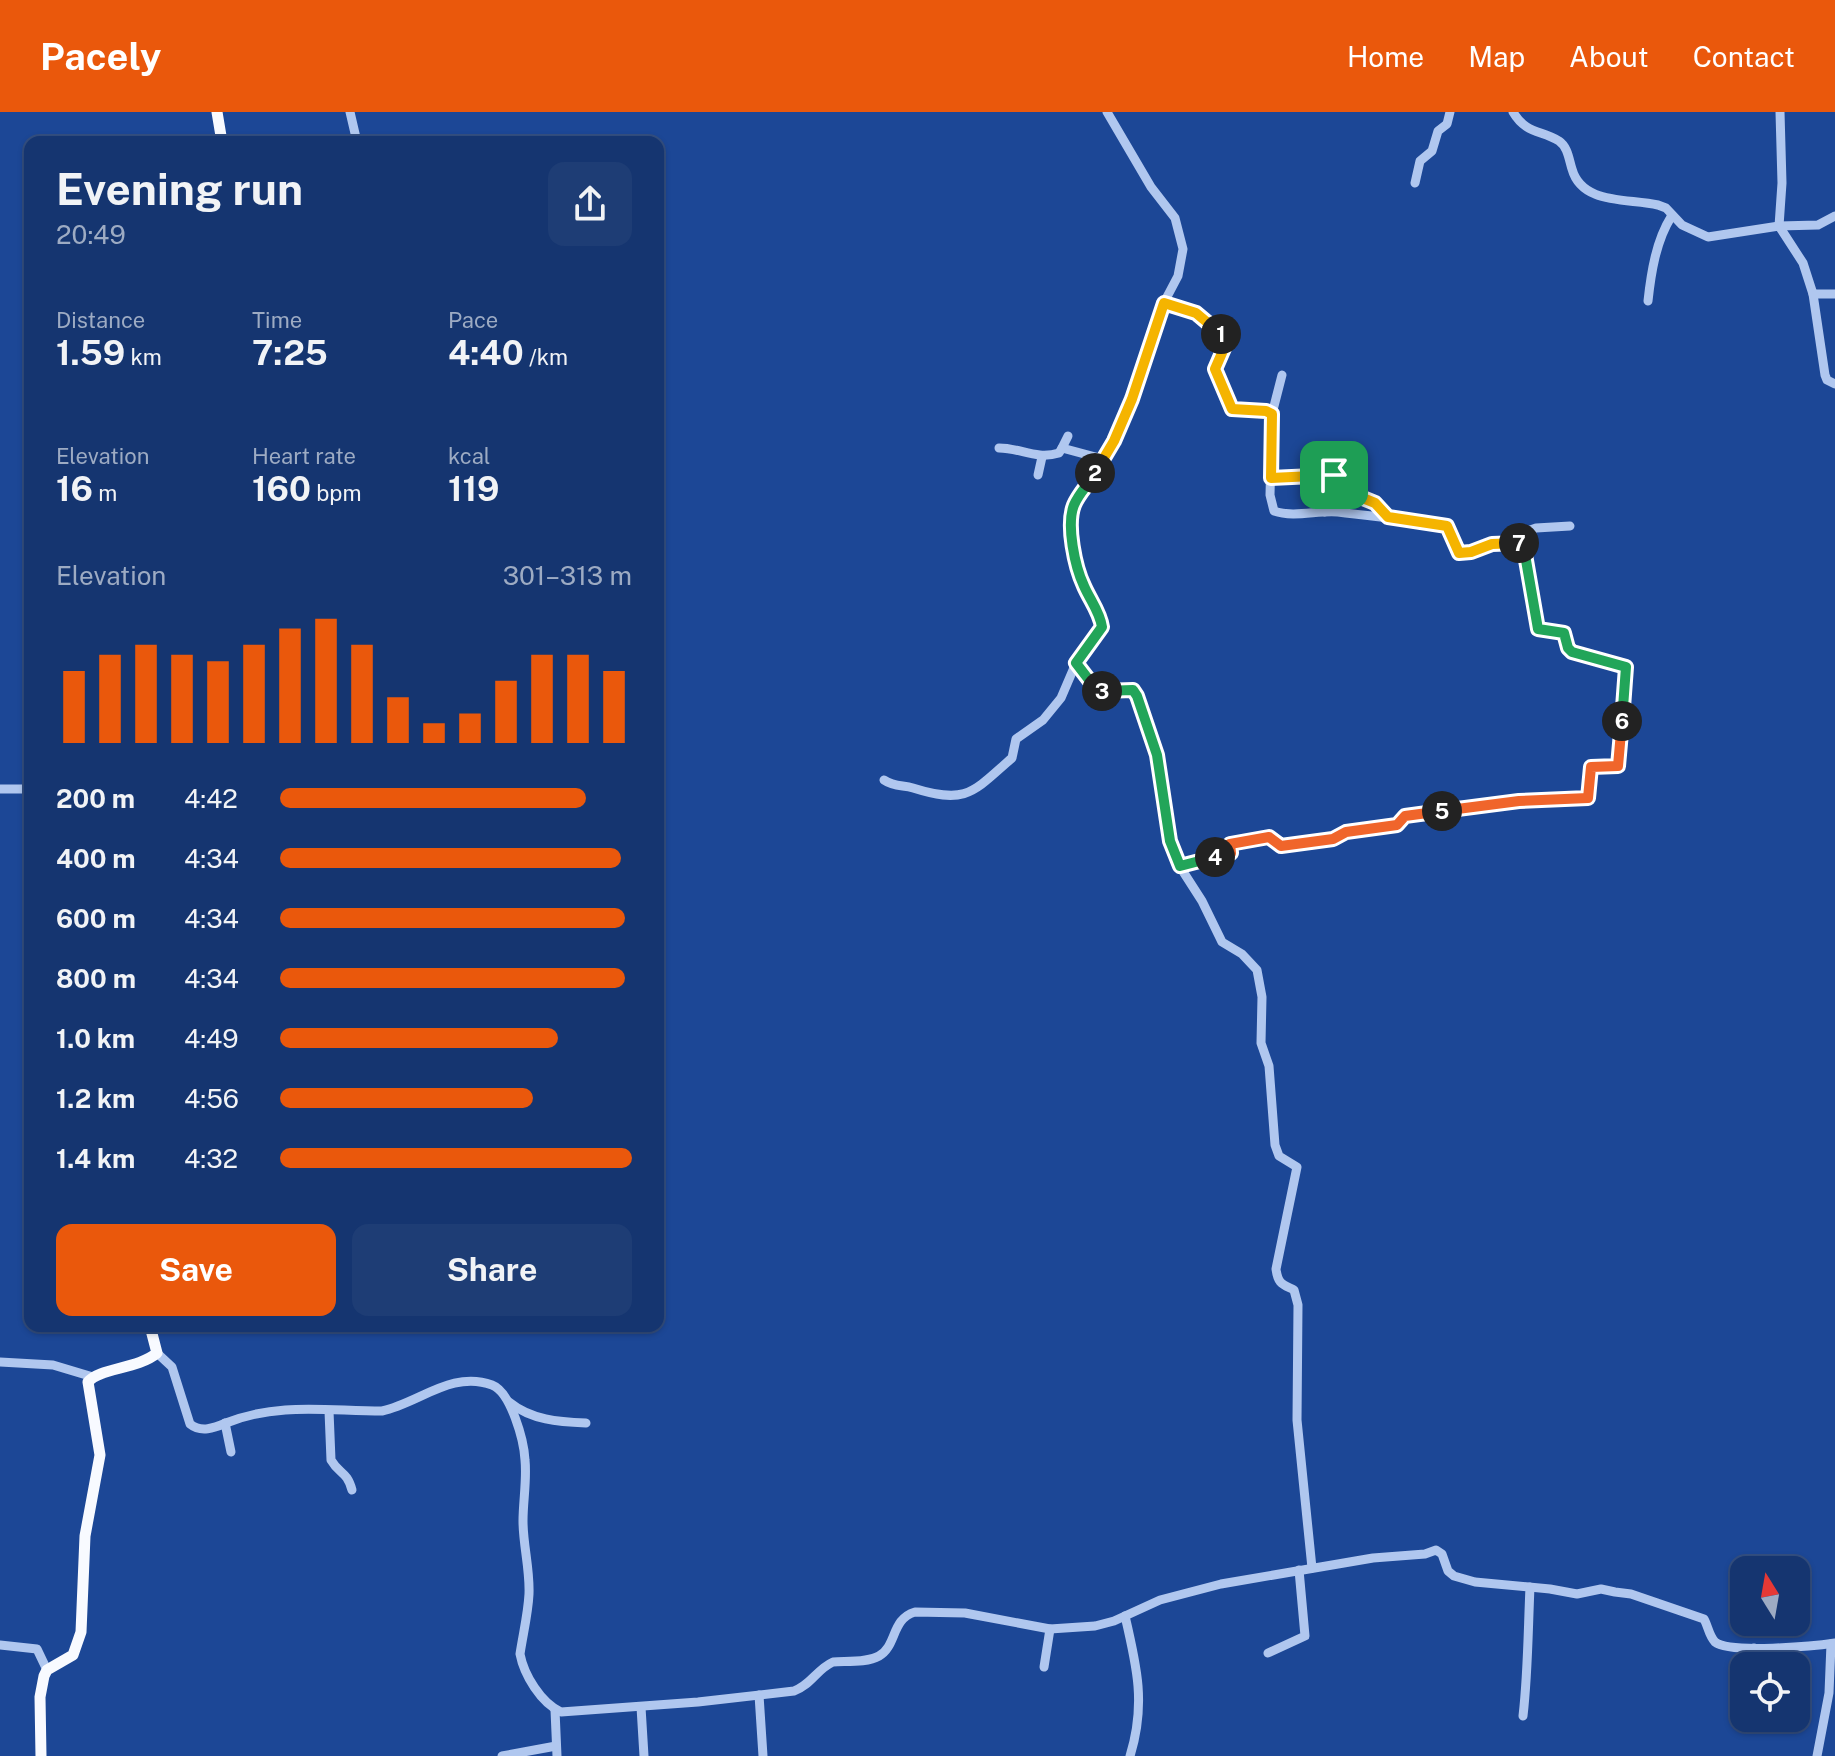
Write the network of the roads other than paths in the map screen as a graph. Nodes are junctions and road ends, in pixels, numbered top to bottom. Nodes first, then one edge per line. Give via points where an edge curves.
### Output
1 (217, 112) edge
2 (350, 112) edge
3 (1107, 112) edge
4 (1450, 112) edge
5 (1513, 112) edge
6 (1780, 112) edge
7 (221, 136) edge
8 (356, 136) edge
9 (1415, 183) dead end
10 (1835, 216) edge
11 (1671, 217) junction
12 (1779, 226) junction
13 (1813, 294) junction
14 (1835, 294) edge
15 (1648, 301) dead end
16 (1164, 303) junction
17 (1282, 375) dead end
18 (1835, 384) edge
19 (1272, 414) junction
20 (1068, 436) dead end
21 (999, 448) dead end
22 (1062, 448) junction
23 (1042, 457) junction
24 (1103, 459) junction
25 (1038, 475) dead end
26 (1330, 476) junction
27 (1271, 478) junction
28 (1325, 512) junction
29 (1388, 517) junction
30 (1570, 526) dead end
31 (1523, 543) junction
32 (1076, 663) junction
33 (884, 780) dead end
34 (0, 789) edge
35 (22, 789) edge
36 (1180, 866) junction
37 (152, 1332) edge
38 (157, 1353) junction
39 (0, 1362) edge
40 (93, 1377) junction
41 (509, 1402) junction
42 (329, 1411) junction
43 (225, 1423) junction
44 (586, 1423) dead end
45 (231, 1452) dead end
46 (352, 1490) dead end
47 (1312, 1568) junction
48 (1299, 1570) junction
49 (1530, 1587) junction
50 (1125, 1616) junction
51 (1050, 1629) junction
52 (1833, 1643) edge
53 (0, 1645) edge
54 (1754, 1648) junction
55 (1754, 1652) edge
56 (1268, 1653) dead end
57 (1044, 1667) dead end
58 (47, 1670) junction
59 (759, 1695) junction
60 (641, 1707) junction
61 (555, 1710) junction
62 (1523, 1716) dead end
63 (556, 1751) edge
64 (41, 1756) edge
65 (502, 1756) edge
66 (644, 1756) edge
67 (763, 1756) edge
68 (1130, 1756) edge
69 (1817, 1756) edge

1 - 7 main road
2 - 8 street
3 - 16 street via 1181,234 1181,267
4 - 9 street via 1432,151 1420,161
5 - 11 street via 1526,128 1566,148 1575,179 1587,192 1658,205
6 - 12 street
10 - 12 street via 1818,225
11 - 12 street via 1698,234
11 - 15 street via 1653,267
12 - 13 street via 1803,263
13 - 14 street
13 - 18 street via 1825,375
16 - 19 street via 1196,313 1220,331 1225,346 1215,369 1232,409
16 - 24 street via 1132,399
17 - 19 street
19 - 27 street
20 - 22 street
21 - 23 street
22 - 23 street
22 - 24 street
23 - 25 street
24 - 32 street via 1072,513 1078,572 1102,627
26 - 27 street
26 - 28 street via 1333,491
26 - 29 street via 1352,470 1353,494 1375,503
27 - 28 street via 1274,511
28 - 29 street
29 - 31 street via 1447,526 1459,553
30 - 31 street via 1529,530
31 - 36 street via 1538,629 1564,633 1572,652 1626,669 1618,766 1591,767 1588,798 1405,816 1397,825 1281,846 1265,838 1230,844 1230,854
32 - 33 street via 1061,698 1043,720 1016,739 1012,758 982,786 949,797
32 - 36 street via 1096,689 1133,690 1137,696 1157,755 1170,841
34 - 35 street
36 - 47 street via 1222,942 1257,970 1275,1145 1279,1156 1297,1167 1276,1269 1278,1281 1294,1290 1298,1305 1297,1420
37 - 38 main road
38 - 40 main road
38 - 43 street via 172,1367 192,1427
39 - 40 street via 53,1365
40 - 58 main road via 88,1388 100,1455 85,1536 81,1632 73,1655
41 - 42 street via 501,1390 476,1382 441,1386 382,1411
41 - 44 street via 537,1417
41 - 61 street via 526,1463 523,1521 529,1594 520,1654 530,1680
42 - 43 street via 277,1409
42 - 46 street via 331,1460 349,1478
43 - 45 street
47 - 48 street
47 - 49 street via 1436,1550 1454,1576
48 - 50 street via 1173,1596
48 - 56 street via 1305,1636
49 - 54 street via 1631,1594 1704,1619 1722,1645
49 - 62 street
50 - 51 street via 1095,1626
50 - 68 street via 1140,1706
51 - 57 street
51 - 59 street via 965,1613 915,1612 898,1623 879,1656 833,1662 800,1690
52 - 54 street
52 - 69 street
53 - 58 street via 37,1649
54 - 55 street
58 - 64 main road via 40,1697
59 - 60 street
59 - 67 street
60 - 61 street
60 - 66 street
61 - 63 street
63 - 65 street

